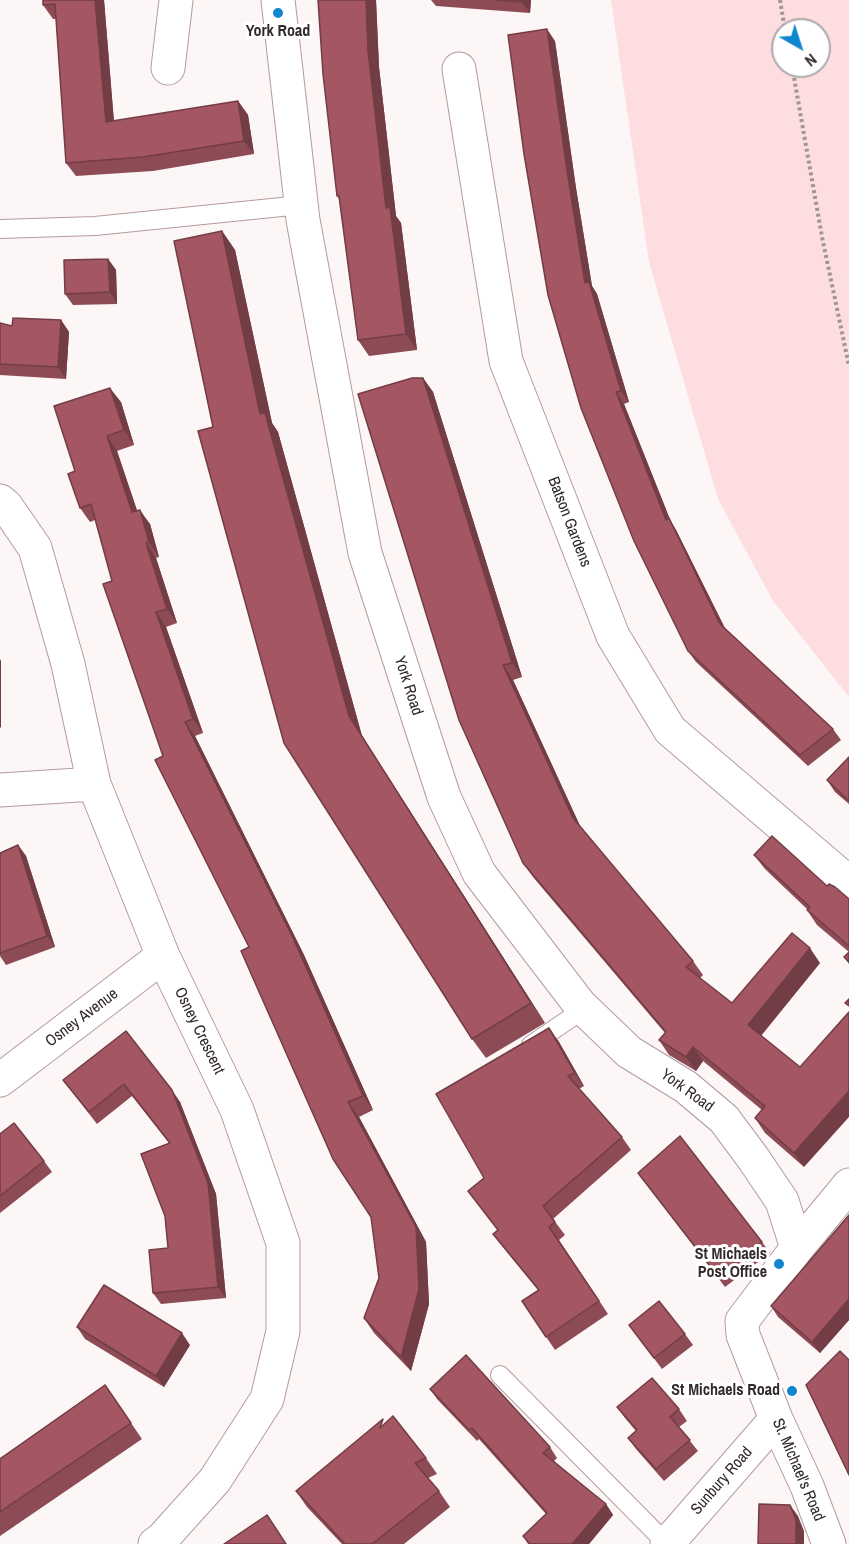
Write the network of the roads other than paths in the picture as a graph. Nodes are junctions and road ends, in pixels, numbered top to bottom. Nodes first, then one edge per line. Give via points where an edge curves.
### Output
1 (176, 0) edge
2 (278, 0) edge
3 (168, 68) dead end
4 (459, 69) dead end
5 (301, 205) junction
6 (0, 229) edge
7 (0, 501) edge
8 (94, 784) junction
9 (0, 790) edge
10 (849, 883) edge
11 (163, 957) junction
12 (584, 1009) junction
13 (519, 1052) edge
14 (0, 1080) edge
15 (849, 1185) edge
16 (797, 1248) junction
17 (500, 1375) dead end
18 (776, 1419) junction
19 (155, 1544) edge
20 (667, 1544) edge
21 (829, 1544) edge

1 - 3 street
2 - 5 street, York Road
4 - 10 street, Batson Gardens via 506,361 613,636 670,730
5 - 6 lane via 95,226
5 - 12 street, York Road via 365,553 444,797 479,873
7 - 8 street, Osney Crescent via 35,548 68,664
8 - 9 street
8 - 11 street, Osney Crescent
11 - 14 street, Osney Avenue
11 - 19 street, Osney Crescent via 237,1110 283,1243 283,1331 267,1399 215,1480
12 - 13 lane
12 - 16 street, York Road via 629,1052 686,1088 724,1119 782,1201
15 - 16 street, St. Michael's Road
16 - 18 street, St. Michael's Road via 742,1321 743,1335
17 - 20 lane
18 - 20 street, Sunbury Road
18 - 21 street, St. Michael's Road

